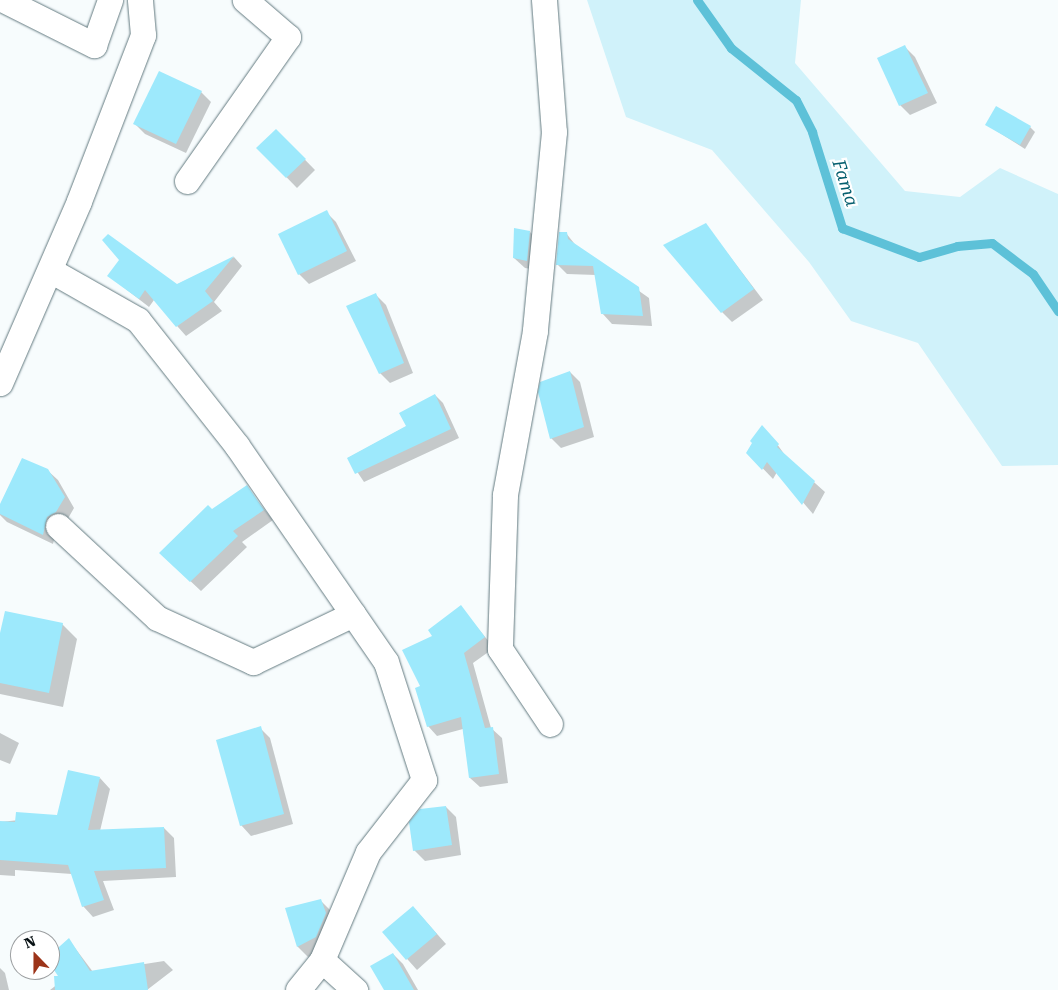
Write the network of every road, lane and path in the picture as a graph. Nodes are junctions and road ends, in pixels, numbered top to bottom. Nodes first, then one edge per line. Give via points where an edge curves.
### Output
1 (4, 0) edge
2 (110, 0) edge
3 (140, 0) edge
4 (245, 0) edge
5 (544, 0) edge
6 (187, 181) dead end
7 (50, 270) junction
8 (0, 383) edge
9 (58, 526) dead end
10 (353, 614) junction
11 (550, 724) dead end
12 (322, 960) junction
13 (298, 990) edge
14 (355, 990) edge

1 - 2 street via 94,46
3 - 7 street via 143,35
4 - 6 street via 288,38
5 - 11 street via 554,132 535,331 505,495 500,649
7 - 8 street
7 - 10 street via 138,320 237,446
9 - 10 street via 157,618 253,662
10 - 12 street via 386,662 424,780 368,852
12 - 13 street
12 - 14 street

